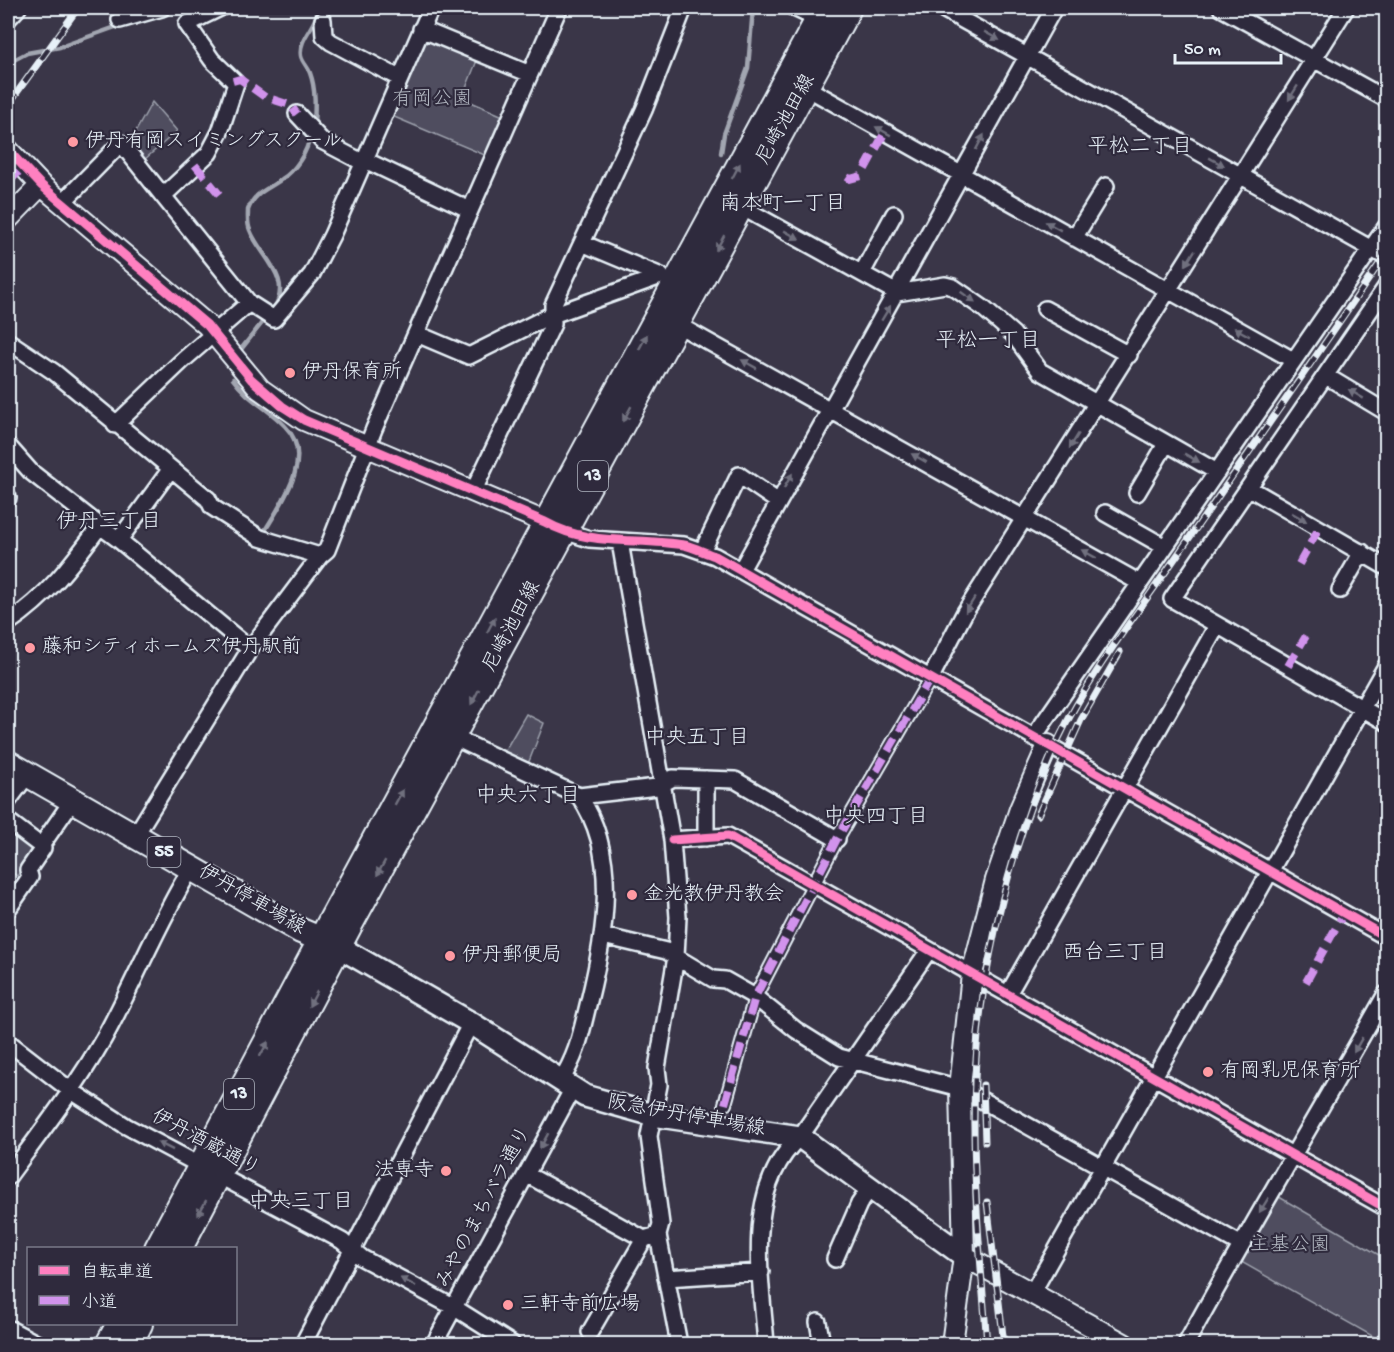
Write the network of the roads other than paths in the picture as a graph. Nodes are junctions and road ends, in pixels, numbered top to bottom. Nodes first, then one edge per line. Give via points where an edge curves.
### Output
1 (18, 8) edge
2 (162, 8) edge
3 (220, 8) edge
4 (431, 8) edge
5 (560, 8) edge
6 (684, 8) edge
7 (794, 8) edge
8 (849, 8) edge
9 (941, 8) edge
10 (1054, 8) edge
11 (1221, 8) edge
12 (1346, 8) edge
13 (821, 13) edge
14 (8, 19) edge
15 (120, 20) dead end
16 (323, 20) dead end
17 (421, 29) junction
18 (1026, 55) junction
19 (1313, 59) junction
20 (530, 74) junction
21 (399, 78) junction
22 (796, 82) junction
23 (1386, 99) edge
24 (297, 114) dead end
25 (8, 150) edge
26 (365, 161) junction
27 (962, 175) junction
28 (1241, 176) junction
29 (42, 185) junction
30 (1106, 186) dead end
31 (163, 196) junction
32 (63, 202) junction
33 (731, 202) junction
34 (470, 210) junction
35 (894, 214) dead end
36 (8, 219) edge
37 (1386, 227) edge
38 (1074, 238) junction
39 (582, 243) junction
40 (1372, 249) junction
41 (1386, 257) edge
42 (862, 273) junction
43 (668, 280) junction
44 (1386, 287) edge
45 (1169, 291) junction
46 (897, 293) junction
47 (249, 303) junction
48 (1045, 309) dead end
49 (553, 316) junction
50 (667, 319) junction
51 (215, 334) junction
52 (417, 334) junction
53 (8, 341) edge
54 (1129, 355) junction
55 (1293, 360) junction
56 (1326, 376) junction
57 (1097, 405) junction
58 (829, 408) junction
59 (1386, 412) edge
60 (115, 425) junction
61 (1166, 444) junction
62 (8, 446) edge
63 (367, 448) junction
64 (170, 470) junction
65 (1216, 472) junction
66 (1249, 488) junction
67 (473, 492) junction
68 (1137, 493) dead end
69 (777, 501) junction
70 (1105, 513) dead end
71 (1025, 518) junction
72 (100, 526) junction
73 (554, 527) junction
74 (119, 540) junction
75 (620, 542) junction
76 (1165, 547) junction
77 (702, 552) junction
78 (1362, 552) junction
79 (320, 556) junction
80 (1386, 567) edge
81 (741, 570) junction
82 (1140, 583) junction
83 (1340, 590) dead end
84 (8, 623) edge
85 (1217, 626) junction
86 (250, 650) junction
87 (1386, 666) edge
88 (930, 679) junction
89 (1363, 709) junction
90 (1386, 722) edge
91 (447, 728) junction
92 (1040, 741) junction
93 (18, 769) edge
94 (706, 779) junction
95 (662, 784) junction
96 (1125, 790) junction
97 (579, 796) junction
98 (8, 801) edge
99 (72, 801) junction
100 (8, 821) edge
101 (135, 836) junction
102 (706, 838) junction
103 (837, 839) junction
104 (672, 840) junction
105 (41, 846) junction
106 (192, 867) junction
107 (1271, 872) junction
108 (812, 885) junction
109 (8, 909) edge
110 (603, 936) junction
111 (1386, 937) edge
112 (330, 944) junction
113 (928, 950) junction
114 (676, 957) junction
115 (972, 974) junction
116 (1008, 994) junction
117 (1386, 994) edge
118 (755, 997) junction
119 (471, 1023) junction
120 (8, 1042) edge
121 (851, 1060) junction
122 (1154, 1077) junction
123 (566, 1086) junction
124 (960, 1088) junction
125 (70, 1090) junction
126 (725, 1104) dead end
127 (653, 1114) junction
128 (800, 1137) junction
129 (1295, 1156) junction
130 (1102, 1166) junction
131 (210, 1170) junction
132 (526, 1174) junction
133 (8, 1178) edge
134 (870, 1188) junction
135 (1386, 1208) edge
136 (651, 1237) junction
137 (1240, 1244) junction
138 (158, 1247) edge
139 (180, 1247) edge
140 (353, 1251) junction
141 (964, 1256) junction
142 (835, 1258) dead end
143 (761, 1272) junction
144 (666, 1278) junction
145 (1032, 1293) junction
146 (455, 1308) junction
147 (818, 1322) dead end
148 (118, 1325) edge
149 (139, 1325) edge
150 (8, 1328) edge
151 (590, 1332) dead end
152 (1386, 1340) edge
153 (38, 1344) edge
154 (108, 1344) edge
155 (130, 1344) edge
156 (303, 1344) edge
157 (434, 1344) edge
158 (512, 1344) edge
159 (679, 1344) edge
160 (766, 1344) edge
161 (822, 1344) edge
162 (952, 1344) edge
163 (1124, 1344) edge
164 (1186, 1344) edge
165 (1384, 1344) edge

1 - 14 street
2 - 15 street
3 - 31 street via 187,24 212,60 236,83 209,153
4 - 17 street
5 - 20 street
6 - 39 street via 644,110
7 - 13 street
8 - 22 main road, 尼崎池田線 / 13
9 -> 18 street
10 - 18 street
11 - 19 street
12 - 19 street
13 - 22 main road, 尼崎池田線 / 13
16 - 21 street via 324,36 331,42
17 - 20 street
17 - 21 street
27 -> 18 street
18 -> 28 street
19 - 23 street
19 -> 28 street
20 - 34 street
21 - 26 street
27 -> 22 street
22 - 33 main road, 尼崎池田線 / 13
24 - 26 street via 327,145
25 - 29 street
26 - 34 street
26 - 47 street via 312,274 274,319
38 -> 27 street
27 - 46 street
28 - 40 street
28 -> 45 street
29 - 32 street
29 - 36 street
30 - 38 street
31 - 32 street via 121,143
31 - 47 street
32 - 51 street
33 -> 42 street
33 - 43 main road, 尼崎池田線 / 13
33 -> 50 main road, 尼崎池田線 / 13
34 - 52 street
35 - 42 street
37 - 40 street
38 - 45 street
39 - 43 street
39 - 49 street via 553,305
40 - 41 street
40 - 55 street
42 - 46 street
43 - 49 street
43 - 50 main road, 尼崎池田線 / 13
44 - 56 street
45 - 54 street
55 -> 45 street
46 -> 57 street via 953,287 1013,334 1040,370
58 -> 46 street
47 - 51 street
48 - 54 street
49 - 52 street via 469,356
49 - 67 street via 553,324
58 -> 50 street
50 - 73 main road, 尼崎池田線 / 13
51 - 60 street
51 - 63 street via 251,380 282,406
52 - 63 street
53 - 60 street via 54,372
54 - 57 street
55 - 65 street
59 -> 56 street
56 - 66 street
57 - 61 street
57 -> 71 street
69 -> 58 street
71 -> 58 street
60 - 64 street
61 -> 65 street
61 - 68 street
62 - 72 street via 31,472
63 - 67 street
63 - 79 street via 327,550
64 - 74 street
64 - 79 street via 208,499 212,507 260,537
65 - 76 street
66 -> 78 street
66 - 85 street via 1172,599
67 - 73 street
69 - 77 street via 739,475
69 - 81 street
70 - 76 street
82 -> 71 street
71 -> 88 street via 965,612
72 - 74 street
72 - 84 street via 35,604
73 - 75 street via 589,539
73 - 91 main road, 尼崎池田線 / 13
74 - 86 street
75 - 77 street via 684,545
75 - 95 street
76 - 82 street
77 - 81 street
78 - 80 street
78 - 83 street
79 - 86 street
81 - 88 street
82 - 92 street
85 - 89 street
85 - 96 street
86 - 101 street
87 - 89 street
88 - 92 street
88 - 103 street
89 - 90 street
89 - 107 street
91 - 97 street
91 - 112 main road, 尼崎池田線 / 13
92 - 96 street
92 - 115 street via 996,880
93 - 98 street
93 - 99 main road, 伊丹停車場線 / 55
94 - 95 street via 673,778
94 - 102 street
94 - 103 street via 735,780
95 - 97 street
95 - 104 street
96 - 107 street
96 - 116 street
97 - 110 street, みやのまちバラ通り via 592,814 600,853 606,904
99 - 101 main road, 伊丹停車場線 / 55
99 - 105 street
100 - 105 street
101 - 106 main road, 伊丹停車場線 / 55
102 - 104 street
102 - 108 street via 728,836
103 - 108 street
104 - 114 street via 678,917
105 - 109 street via 44,848 28,870 30,877
106 - 112 main road, 伊丹停車場線 / 55
106 - 125 street via 103,1039
107 - 111 street
107 - 122 street
108 - 113 street
108 - 118 street
110 - 114 street via 666,951
110 - 123 street, みやのまちバラ通り
112 - 119 main road, 阪急伊丹停車場線
112 - 131 main road, 尼崎池田線 / 13
113 - 115 street
113 - 121 street
114 - 118 street
114 - 127 street
115 - 116 street
115 - 124 street
116 - 122 street
117 -> 129 street
118 - 121 street via 819,1046
118 - 126 street
119 - 123 main road, 阪急伊丹停車場線
119 - 140 street
120 - 125 street, 伊丹酒蔵通り
121 - 124 street
121 - 128 street
122 - 129 street
122 - 130 street
123 - 127 main road, 阪急伊丹停車場線 via 593,1100
123 -> 132 street, みやのまちバラ通り
124 - 130 street
124 - 141 street
131 -> 125 street, 伊丹酒蔵通り via 126,1126
125 - 133 street
127 - 128 main road, 阪急伊丹停車場線
127 - 136 street via 649,1136 662,1224
128 - 134 main road, 阪急伊丹停車場線
128 - 143 street via 785,1151 763,1202
129 - 135 street
129 -> 137 street
130 - 137 street
130 - 145 street
131 - 138 main road, 尼崎池田線 / 13
131 -> 139 main road, 尼崎池田線 / 13
131 - 140 street, 伊丹酒蔵通り via 342,1241
132 - 136 street
132 - 146 street, みやのまちバラ通り
134 - 141 main road, 阪急伊丹停車場線
134 - 142 street
136 - 144 street
136 - 151 street
137 - 164 street
146 -> 140 street, 伊丹酒蔵通り
140 - 156 street
141 - 145 street
141 - 162 street
143 - 144 street
143 - 160 street
144 - 159 street
145 - 163 street
146 - 157 street, みやのまちバラ通り
146 - 158 street, 伊丹酒蔵通り
147 - 161 street
148 - 154 main road
149 - 155 main road
150 - 153 street
152 - 165 street

